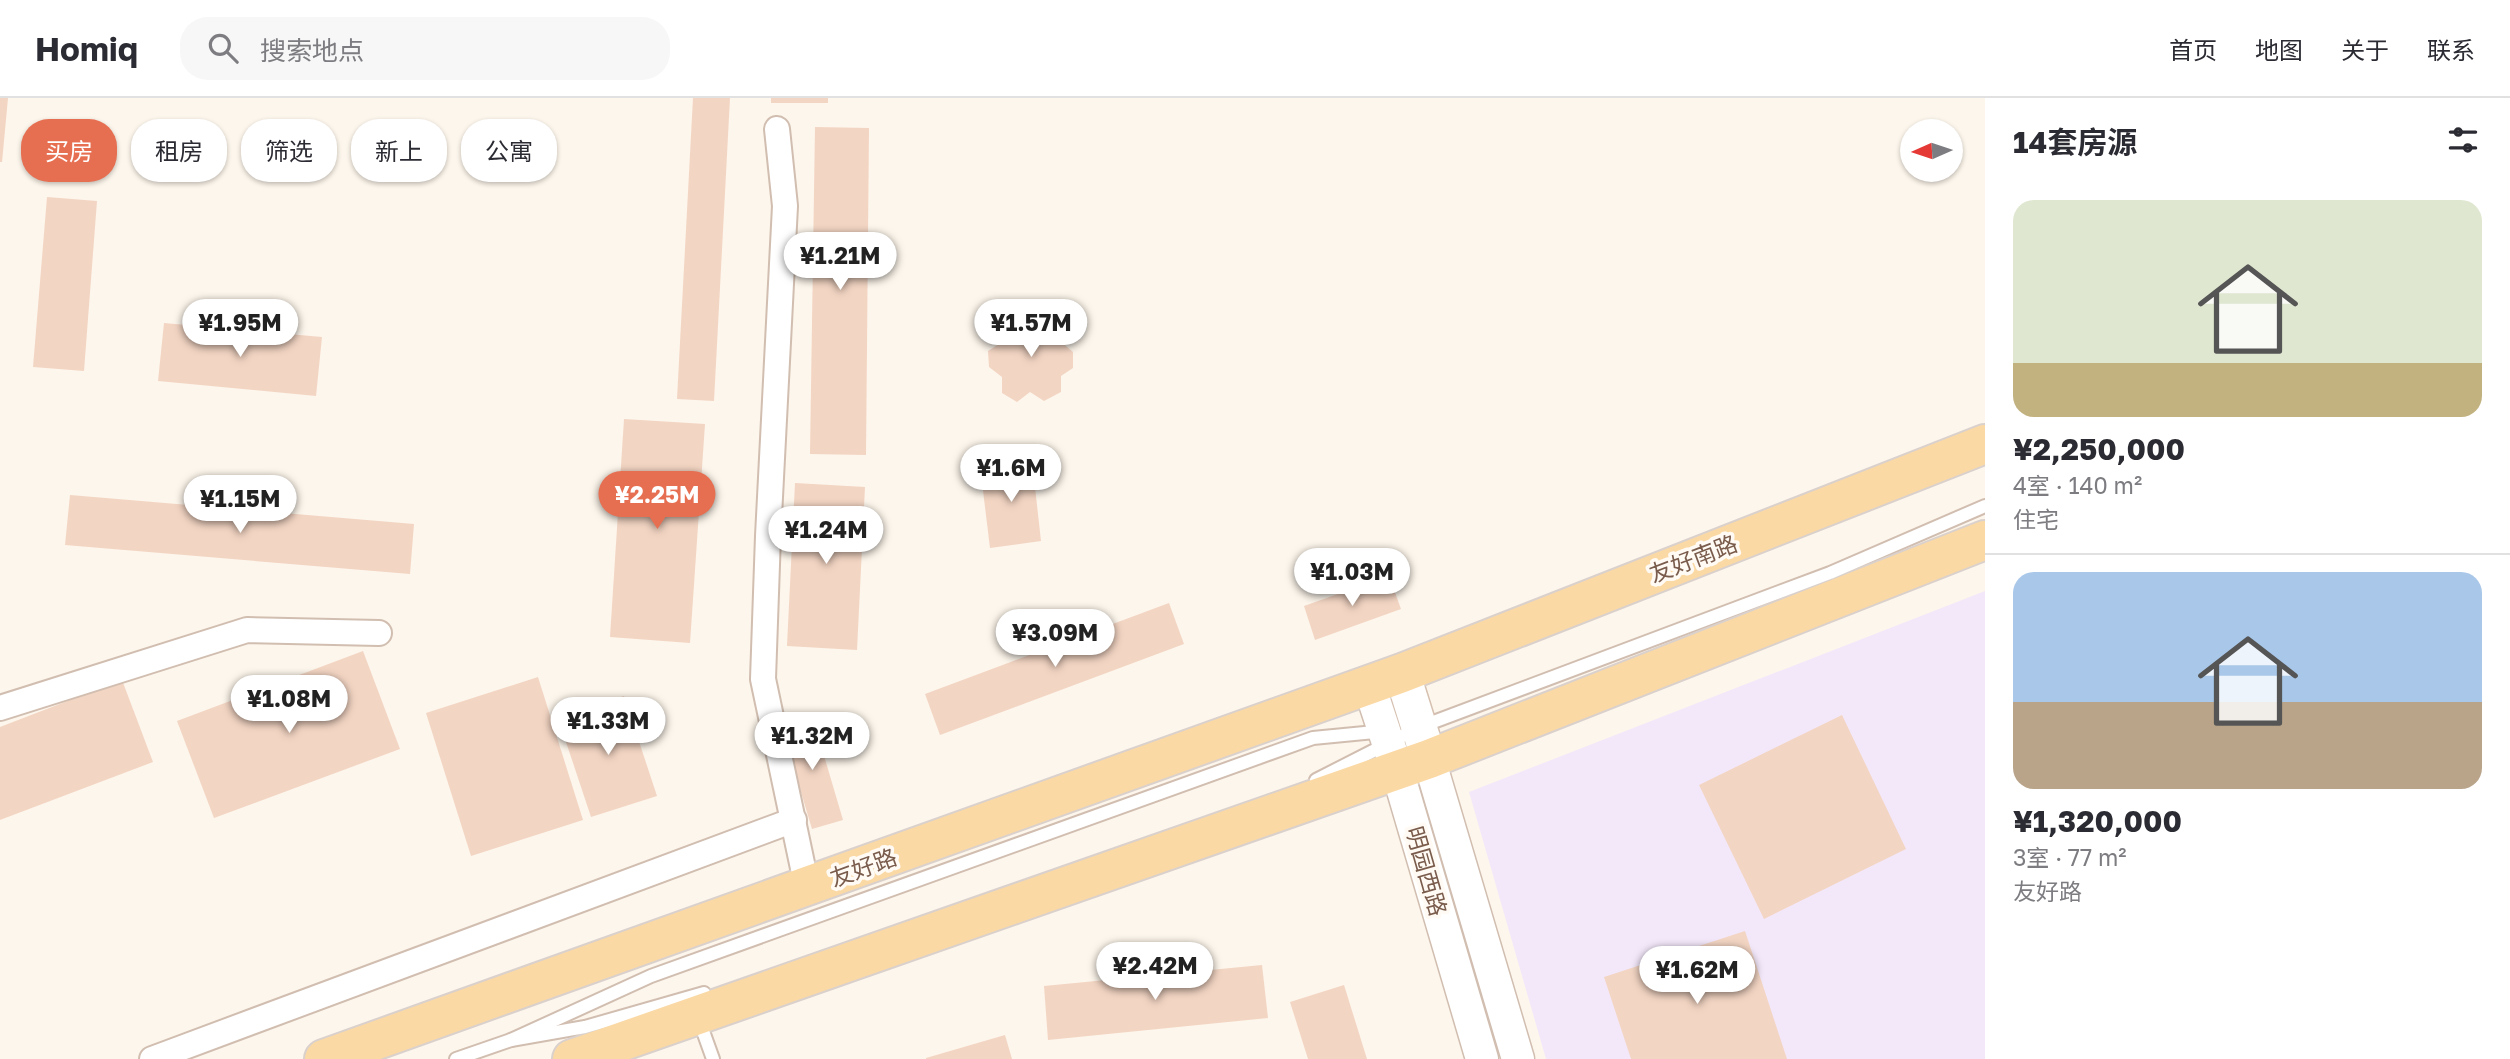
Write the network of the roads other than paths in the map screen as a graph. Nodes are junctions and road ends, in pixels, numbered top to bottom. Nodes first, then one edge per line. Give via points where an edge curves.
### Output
1 (777, 129) dead end
2 (1985, 444) edge
3 (1985, 506) edge
4 (1985, 540) edge
5 (379, 633) dead end
6 (1385, 679) junction
7 (0, 708) edge
8 (1404, 746) junction
9 (1307, 785) dead end
10 (794, 820) junction
11 (807, 887) junction
12 (708, 1002) junction
13 (511, 1040) junction
14 (152, 1059) edge
15 (324, 1059) edge
16 (456, 1059) edge
17 (572, 1059) edge
18 (713, 1059) edge
19 (1482, 1059) edge
20 (1518, 1059) edge

1 - 10 street via 785,206 763,679
2 - 6 main road, 友好南路
3 - 8 lane
4 - 8 main road
5 - 7 street via 247,630
6 - 8 main road
6 - 11 main road, 友好路
8 - 9 lane
8 - 12 main road
8 - 13 lane via 1314,738 651,976
8 - 19 street, 明园西路
8 - 20 street, 明园西路
10 - 11 street
10 - 14 street
11 - 15 main road, 友好路
12 - 13 lane
12 - 17 main road
12 - 18 lane
13 - 16 lane

